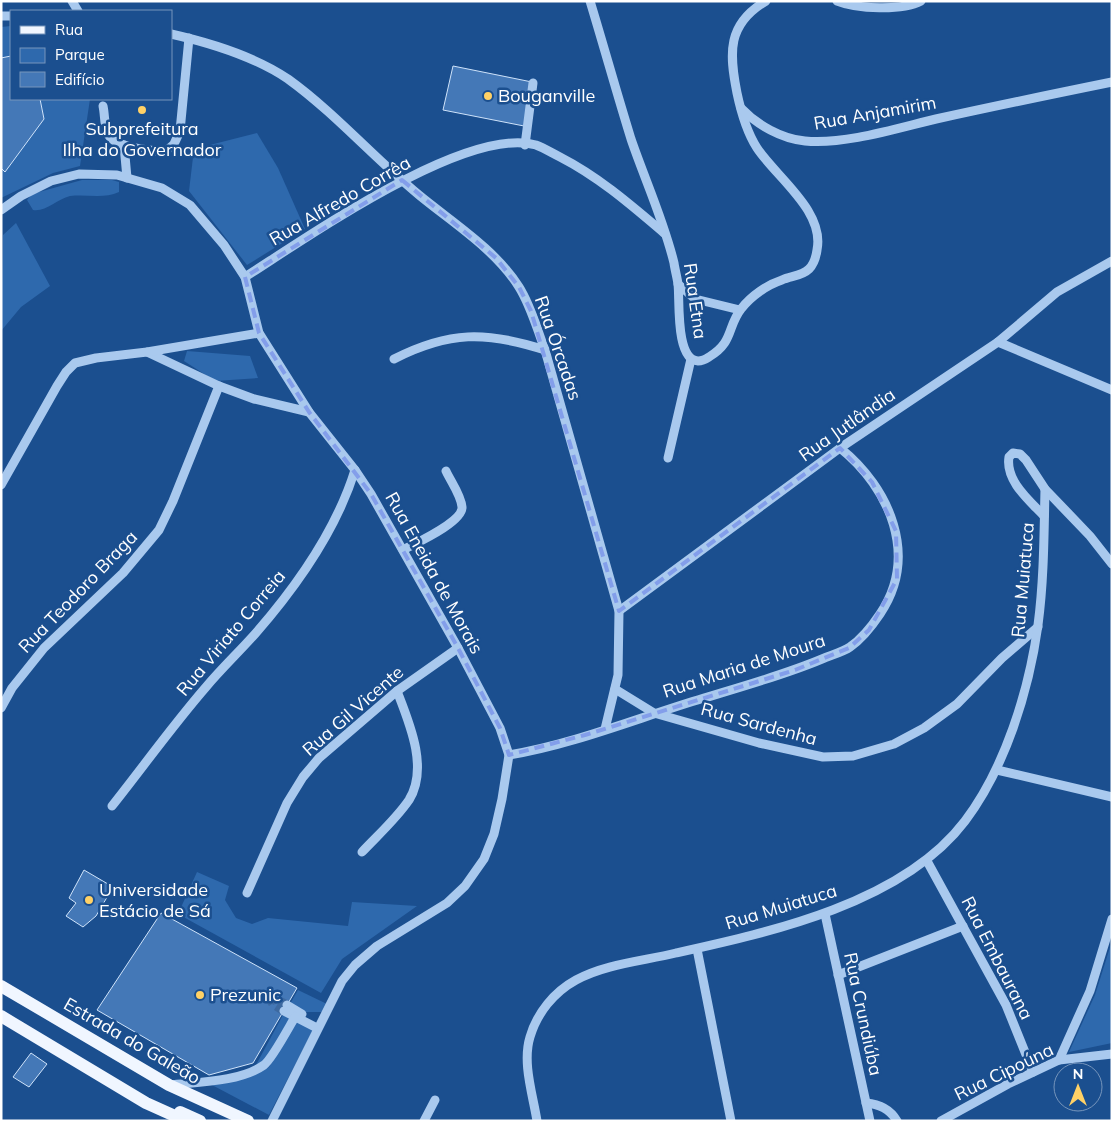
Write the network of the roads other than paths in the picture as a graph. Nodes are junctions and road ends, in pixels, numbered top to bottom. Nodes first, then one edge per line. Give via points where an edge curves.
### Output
1 (590, 1) edge
2 (766, 1) edge
3 (837, 1) edge
4 (921, 1) edge
5 (172, 34) edge
6 (188, 38) junction
7 (1112, 82) edge
8 (533, 83) dead end
9 (104, 106) dead end
10 (740, 106) junction
11 (124, 145) junction
12 (525, 145) junction
13 (128, 178) junction
14 (402, 180) junction
15 (1, 210) edge
16 (664, 233) junction
17 (1112, 261) edge
18 (245, 278) junction
19 (678, 284) junction
20 (740, 310) junction
21 (259, 333) junction
22 (998, 342) junction
23 (545, 350) junction
24 (147, 352) junction
25 (394, 359) dead end
26 (692, 359) junction
27 (219, 386) junction
28 (1112, 390) edge
29 (309, 412) junction
30 (840, 448) junction
31 (668, 458) dead end
32 (356, 470) junction
33 (446, 472) dead end
34 (1, 485) edge
35 (1046, 489) junction
36 (1044, 516) junction
37 (403, 550) junction
38 (1112, 564) edge
39 (618, 611) junction
40 (1038, 626) junction
41 (458, 648) junction
42 (615, 689) junction
43 (397, 691) junction
44 (1, 708) edge
45 (654, 713) junction
46 (605, 729) junction
47 (509, 755) junction
48 (997, 770) junction
49 (1112, 797) edge
50 (112, 806) dead end
51 (362, 852) dead end
52 (928, 860) junction
53 (247, 893) dead end
54 (825, 914) junction
55 (1112, 919) edge
56 (964, 926) junction
57 (697, 949) junction
58 (838, 975) junction
59 (1, 986) edge
60 (1, 1016) edge
61 (295, 1016) junction
62 (318, 1026) junction
63 (1112, 1054) edge
64 (1059, 1060) junction
65 (1033, 1072) junction
66 (169, 1085) junction
67 (435, 1100) dead end
68 (146, 1103) junction
69 (866, 1103) junction
70 (186, 1121) edge
71 (200, 1121) edge
72 (248, 1121) edge
73 (272, 1121) edge
74 (424, 1121) edge
75 (537, 1121) edge
76 (731, 1121) edge
77 (870, 1121) edge
78 (897, 1121) edge
79 (941, 1121) edge

1 - 16 street, Rua Etna via 631,138
2 - 10 street via 751,10 737,29 730,53
3 - 4 street via 875,8 914,5
5 - 6 street, Rua Órcadas
6 - 11 street via 180,131 174,144 165,152
6 - 14 street, Rua Órcadas via 246,58 287,79
7 - 10 street, Rua Anjamirim via 872,134 818,141 803,141 781,134 752,120
8 - 12 street
9 - 11 street via 108,134
10 - 20 street, Rua Etna via 756,147 809,212 817,228 818,245 816,259 809,269 759,291
11 - 13 street
12 - 14 street, Rua Alfredo Corrêa via 476,148
12 - 16 street, Rua Alfredo Corrêa via 536,145 581,168
13 - 15 street, Rua Eneida de Morais via 70,176 51,181
13 - 18 street, Rua Eneida de Morais via 162,188 190,205 224,245
14 - 18 street, Rua Alfredo Corrêa
14 - 23 street, Rua Órcadas via 496,258 519,287
16 - 19 street, Rua Etna
17 - 22 street, Rua Jutlândia via 1057,292
18 - 21 street, Rua Eneida de Morais
19 - 20 street via 695,299
19 - 26 street, Rua Etna via 680,334
20 - 26 street, Rua Etna via 731,334 720,350 704,360
21 - 24 street
21 - 29 street, Rua Eneida de Morais
22 - 28 street
22 - 30 street, Rua Jutlândia
23 - 25 street via 514,340 454,338 424,344
23 - 39 street, Rua Órcadas
24 - 27 street
24 - 34 street via 96,358 76,364 66,372
26 - 31 street
27 - 29 street via 254,399
27 - 44 street, Rua Teodoro Braga via 159,530 124,573 44,648 12,688
29 - 32 street, Rua Eneida de Morais
30 - 39 street, Rua Jutlândia
30 - 45 street, Rua Maria de Moura via 858,463 872,482 896,531 899,552 897,579 869,630 849,648 795,670
32 - 37 street, Rua Eneida de Morais
32 - 50 street, Rua Viriato Correia via 323,543 290,590 255,634 205,687
33 - 37 street via 459,497 460,515
35 - 36 street, Rua Muiatuca
35 - 36 street via 1020,454 1013,453 1009,457 1009,471 1019,488
35 - 38 street
36 - 40 street, Rua Muiatuca
37 - 41 street, Rua Eneida de Morais
39 - 42 street, Rua Órcadas
40 - 45 street, Rua Sardenha via 957,704 924,728 894,744 853,756 823,758 792,752
40 - 48 street, Rua Muiatuca via 1025,688
41 - 43 street, Rua Gil Vicente
41 - 47 street, Rua Eneida de Morais via 500,728
42 - 45 street, Rua Sardenha
42 - 46 street, Rua Órcadas
43 - 51 street via 414,740 416,784 400,812
43 - 53 street, Rua Gil Vicente via 319,758 303,777 287,803
45 - 46 street, Rua Maria de Moura
46 - 47 street, Rua Maria de Moura
47 - 62 street, Rua Eneida de Morais via 494,834 484,859 465,886 447,903 377,946 355,965 342,981
48 - 49 street
48 - 52 street, Rua Muiatuca via 964,823
52 - 54 street, Rua Muiatuca via 887,886
52 - 56 street, Rua Embaurana
54 - 57 street, Rua Muiatuca
54 - 58 street, Rua Crundiúba
55 - 64 street via 1090,991
56 - 58 street
56 - 65 street, Rua Embaurana via 1006,1005
57 - 75 street, Rua Muiatuca via 606,969 576,980 553,996 538,1017 529,1038 528,1064
57 - 76 street
58 - 69 street, Rua Crundiúba
59 - 66 main road, Estrada do Galeão
60 - 68 main road
61 - 62 street
61 - 62 street via 286,1008
61 - 66 street via 265,1065 215,1081
62 - 73 street, Rua Eneida de Morais
63 - 64 street, Rua Cipoúna
64 - 65 street, Rua Cipoúna
65 - 79 street, Rua Cipoúna
66 - 72 main road, Estrada do Galeão
67 - 74 street
68 - 70 main road
68 - 71 main road via 184,1113
69 - 77 street, Rua Crundiúba
69 - 78 street via 883,1108

